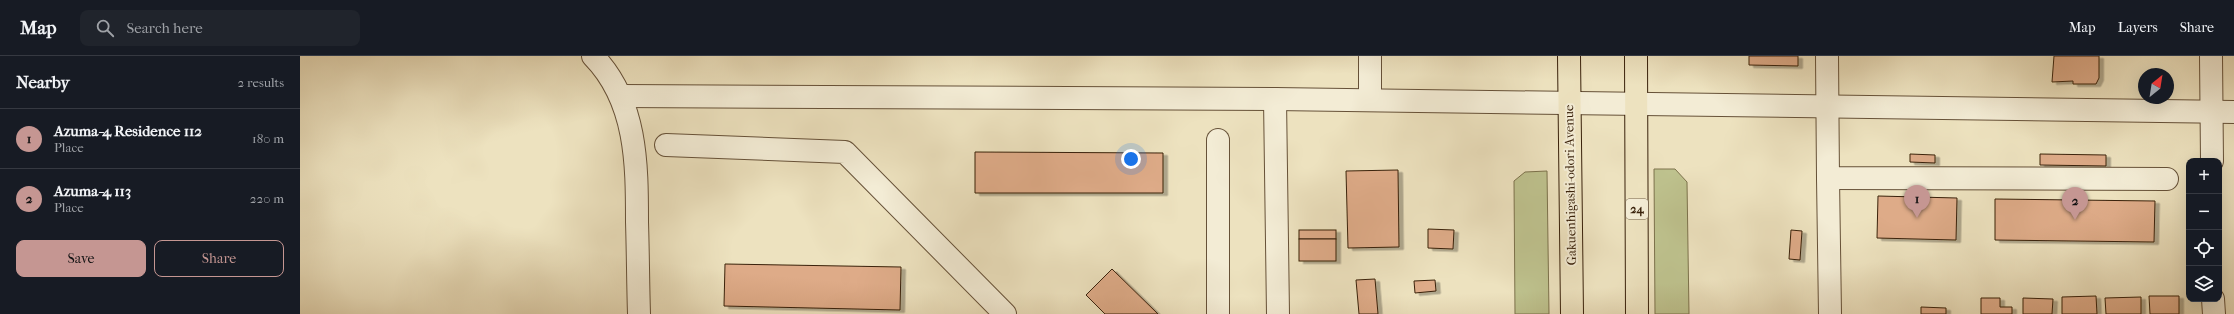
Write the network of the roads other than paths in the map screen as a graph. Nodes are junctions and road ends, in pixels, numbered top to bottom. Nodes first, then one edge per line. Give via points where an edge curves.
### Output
1 (593, 56) edge
2 (1370, 56) edge
3 (1569, 56) edge
4 (1636, 56) edge
5 (1827, 56) edge
6 (2211, 56) edge
7 (621, 96) junction
8 (1275, 99) junction
9 (1370, 100) junction
10 (1569, 103) junction
11 (1637, 104) junction
12 (1827, 108) junction
13 (2211, 112) junction
14 (2234, 112) edge
15 (1218, 140) dead end
16 (666, 145) dead end
17 (2212, 158) edge
18 (1828, 178) junction
19 (2167, 179) dead end
20 (2213, 302) edge
21 (638, 314) edge
22 (1005, 314) edge
23 (1218, 314) edge
24 (1278, 314) edge
25 (1572, 314) edge
26 (1637, 314) edge
27 (1830, 314) edge
28 (2214, 314) edge

1 - 7 street
2 - 9 street
3 - 10 main road, Gakuenhigashi-odori Avenue
4 - 11 main road, 24
5 - 12 street
6 - 13 street
7 - 8 street
7 - 21 street via 636,156
8 - 9 street
8 - 24 street
9 - 10 street
10 - 11 street
10 - 25 main road, Gakuenhigashi-odori Avenue
11 - 12 street
11 - 26 main road, 24
12 - 13 street via 1972,107
12 - 18 street
13 - 14 street
13 - 17 street
15 - 23 street
16 - 22 street via 845,152
18 - 19 street
18 - 27 street
20 - 28 street

